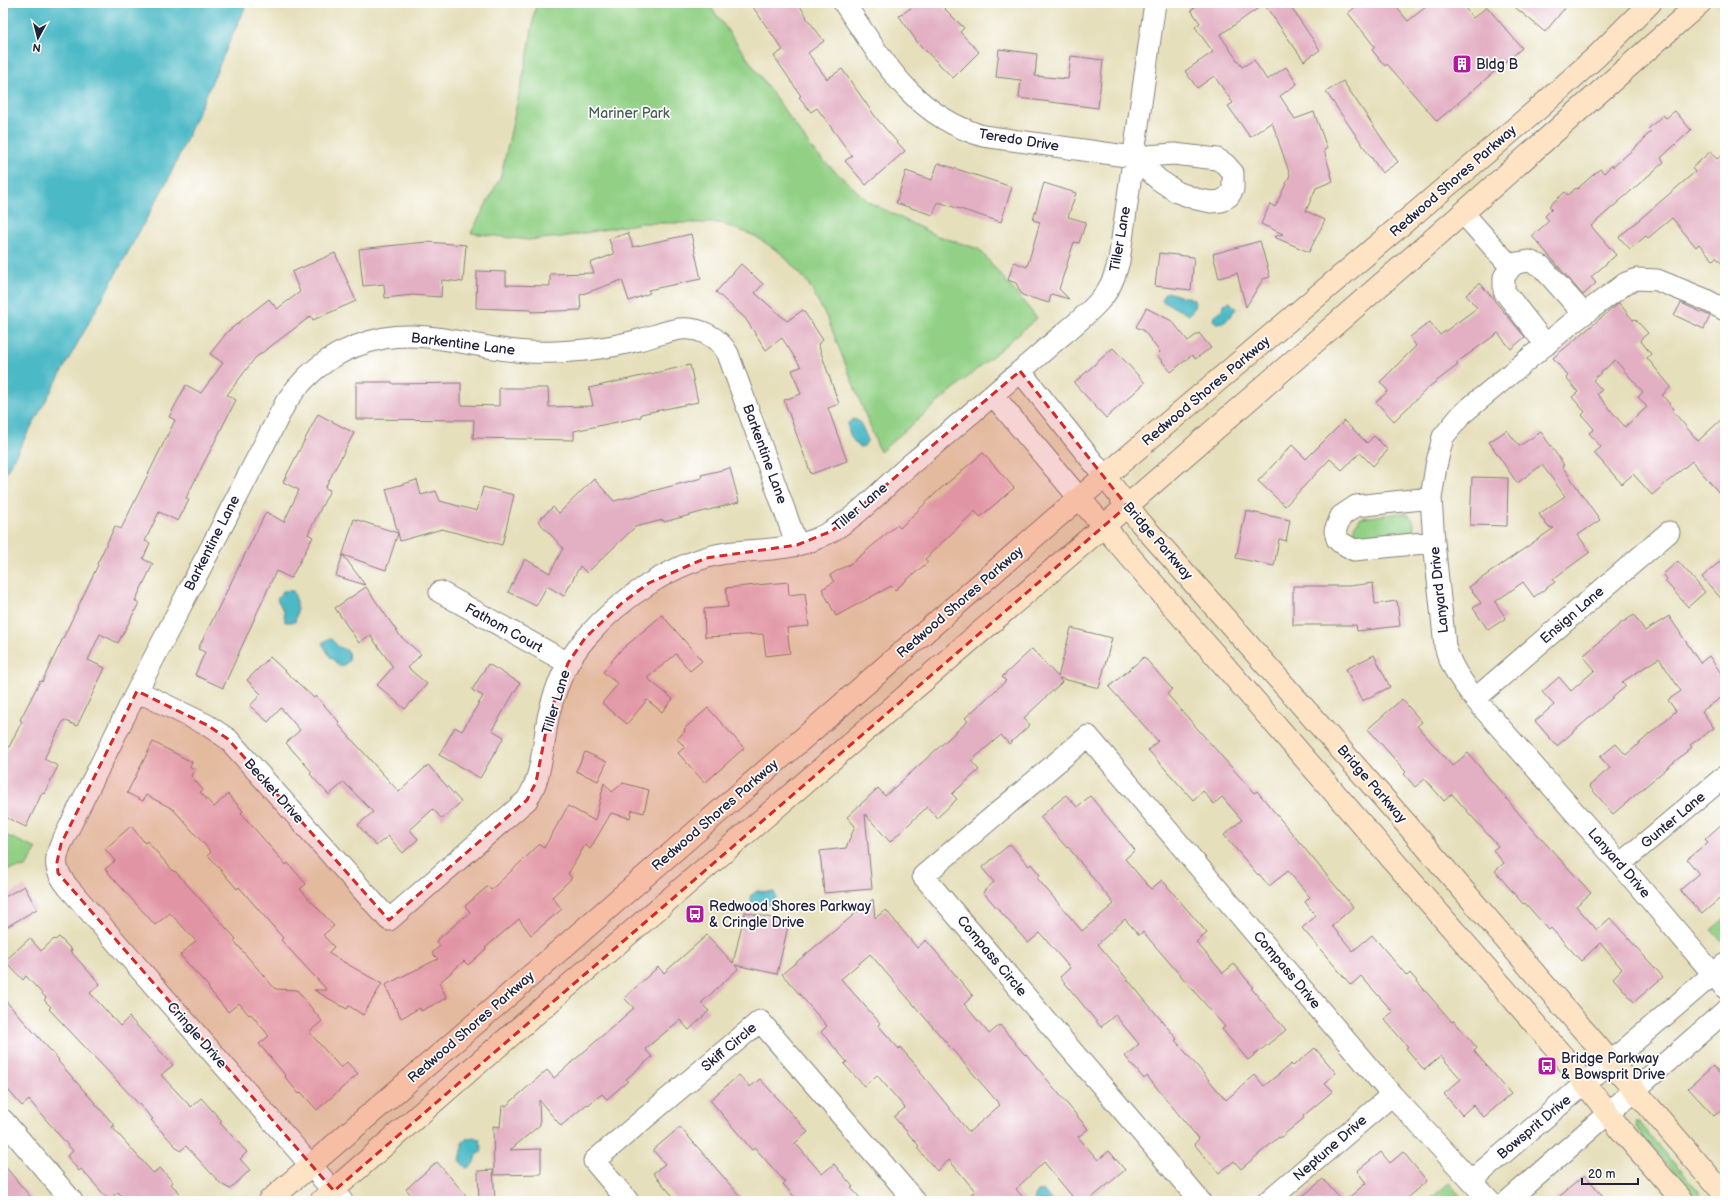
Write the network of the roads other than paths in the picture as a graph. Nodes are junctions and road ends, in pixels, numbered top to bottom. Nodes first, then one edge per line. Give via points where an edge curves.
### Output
1 (844, 3) edge
2 (1155, 3) edge
3 (1650, 3) edge
4 (1700, 3) edge
5 (1133, 157) junction
6 (1463, 213) junction
7 (1511, 267) junction
8 (1725, 310) edge
9 (1584, 314) junction
10 (1546, 345) junction
11 (1020, 371) junction
12 (993, 395) junction
13 (1105, 478) junction
14 (1431, 498) junction
15 (1080, 499) junction
16 (1127, 506) junction
17 (1103, 525) junction
18 (1669, 532) dead end
19 (1434, 542) junction
20 (797, 545) junction
21 (440, 592) dead end
22 (568, 663) junction
23 (137, 691) junction
24 (1475, 699) junction
25 (1088, 736) joint
26 (1725, 776) edge
27 (1620, 864) junction
28 (56, 867) joint
29 (389, 920) joint
30 (1721, 976) edge
31 (1725, 1011) edge
32 (1611, 1061) junction
33 (1585, 1083) junction
34 (1635, 1090) junction
35 (1392, 1094) junction
36 (1608, 1113) junction
37 (3, 1120) edge
38 (310, 1165) junction
39 (1472, 1180) junction
40 (1725, 1195) edge
41 (332, 1198) edge
42 (72, 1201) edge
43 (269, 1201) edge
44 (628, 1201) edge
45 (915, 1201) edge
46 (1200, 1201) edge
47 (1268, 1201) edge
48 (1490, 1201) edge
49 (1508, 1201) edge
50 (1683, 1201) edge

1 - 5 street, Teredo Drive via 902,84 918,101 948,123 983,136
2 - 5 street, Tiller Lane
3 - 13 main road, Redwood Shores Parkway via 1597,56 1538,108
4 - 6 main road
5 - 11 street, Tiller Lane via 1119,261 1108,291 1100,301
6 - 7 street
6 - 16 main road
7 - 9 street via 1529,261 1541,266
7 - 10 street via 1504,278 1504,291
8 - 9 street, Lanyard Drive via 1665,282 1638,278 1619,287
9 - 10 street, Lanyard Drive
10 - 14 street, Lanyard Drive via 1462,414 1444,437
11 - 12 street, Tiller Lane
11 - 13 street, Bridge Parkway
12 - 15 street
12 - 20 street, Tiller Lane via 847,521 816,539
13 - 15 main road, Redwood Shores Parkway
13 - 16 main road, Bridge Parkway
14 - 19 street, Lanyard Drive
14 - 19 street via 1356,506 1341,516 1335,531 1340,542 1354,550
15 - 17 main road
15 - 38 main road, Redwood Shores Parkway
16 - 17 main road
16 - 32 main road, Bridge Parkway
17 - 33 main road
17 - 41 main road via 474,1067
18 - 24 street, Ensign Lane
19 - 24 street, Lanyard Drive via 1447,652
20 - 22 street, Tiller Lane via 723,554 690,564 656,579 611,613 585,638
20 - 23 street, Barkentine Lane via 728,354 722,344 709,335 679,329 608,347 564,352 517,351 424,337 386,338 355,346 323,363 302,382 286,402
21 - 22 street, Fathom Court
22 - 29 street, Tiller Lane via 549,716 536,782 527,800
23 - 28 street, Barkentine Lane via 61,844
23 - 29 street, Becket Drive via 207,725 228,739
24 - 27 street, Lanyard Drive
25 - 35 street, Compass Drive
25 - 46 street, Compass Circle via 924,876
26 - 27 street, Gunter Lane
27 - 30 street, Lanyard Drive
28 - 38 street, Cringle Drive via 68,887
30 - 32 street, Bowsprit Drive
31 - 34 street
32 - 33 street, Bowsprit Drive
32 - 34 main road, Bridge Parkway
33 - 36 main road
33 - 39 street, Bowsprit Drive
34 - 36 street
34 - 40 main road, Bridge Parkway
35 - 39 street, Compass Drive
35 - 47 street, Neptune Drive
36 - 49 street
36 - 50 main road
37 - 42 street
38 - 41 street, Cringle Drive
38 - 43 main road, Redwood Shores Parkway
39 - 48 street, Compass Drive
44 - 45 street, Skiff Circle via 594,1161 760,1021

